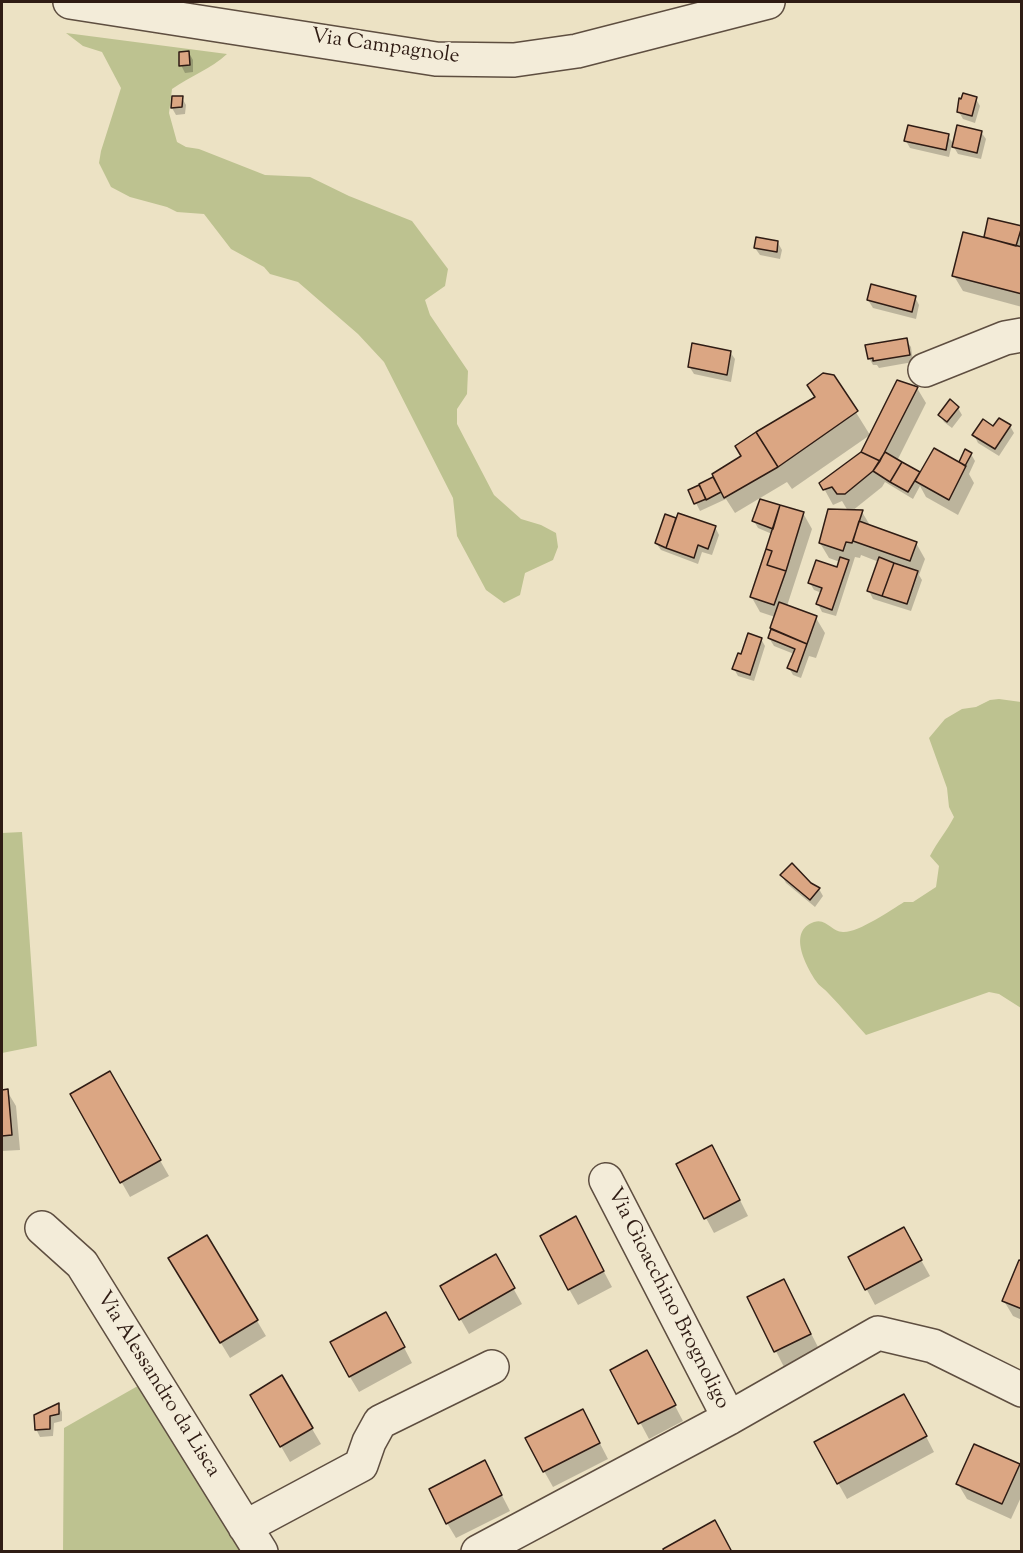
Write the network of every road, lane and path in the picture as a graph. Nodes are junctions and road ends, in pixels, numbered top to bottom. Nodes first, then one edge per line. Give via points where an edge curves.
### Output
1 (70, 2) edge
2 (768, 2) edge
3 (1022, 335) edge
4 (925, 370) dead end
5 (606, 1180) dead end
6 (42, 1228) dead end
7 (492, 1367) dead end
8 (1022, 1390) edge
9 (729, 1418) junction
10 (253, 1539) edge
11 (478, 1551) edge

1 - 2 street, Via Campagnole via 436,59 514,60 576,51
3 - 4 street
5 - 9 street, Via Gioacchino Brognoligo
6 - 10 street, Via Alessandro da Lisca via 82,1264
7 - 10 street via 380,1422 361,1465
8 - 9 street, Via Gioacchino Brognoligo via 933,1346 878,1333
9 - 11 street, Via Gioacchino Brognoligo

